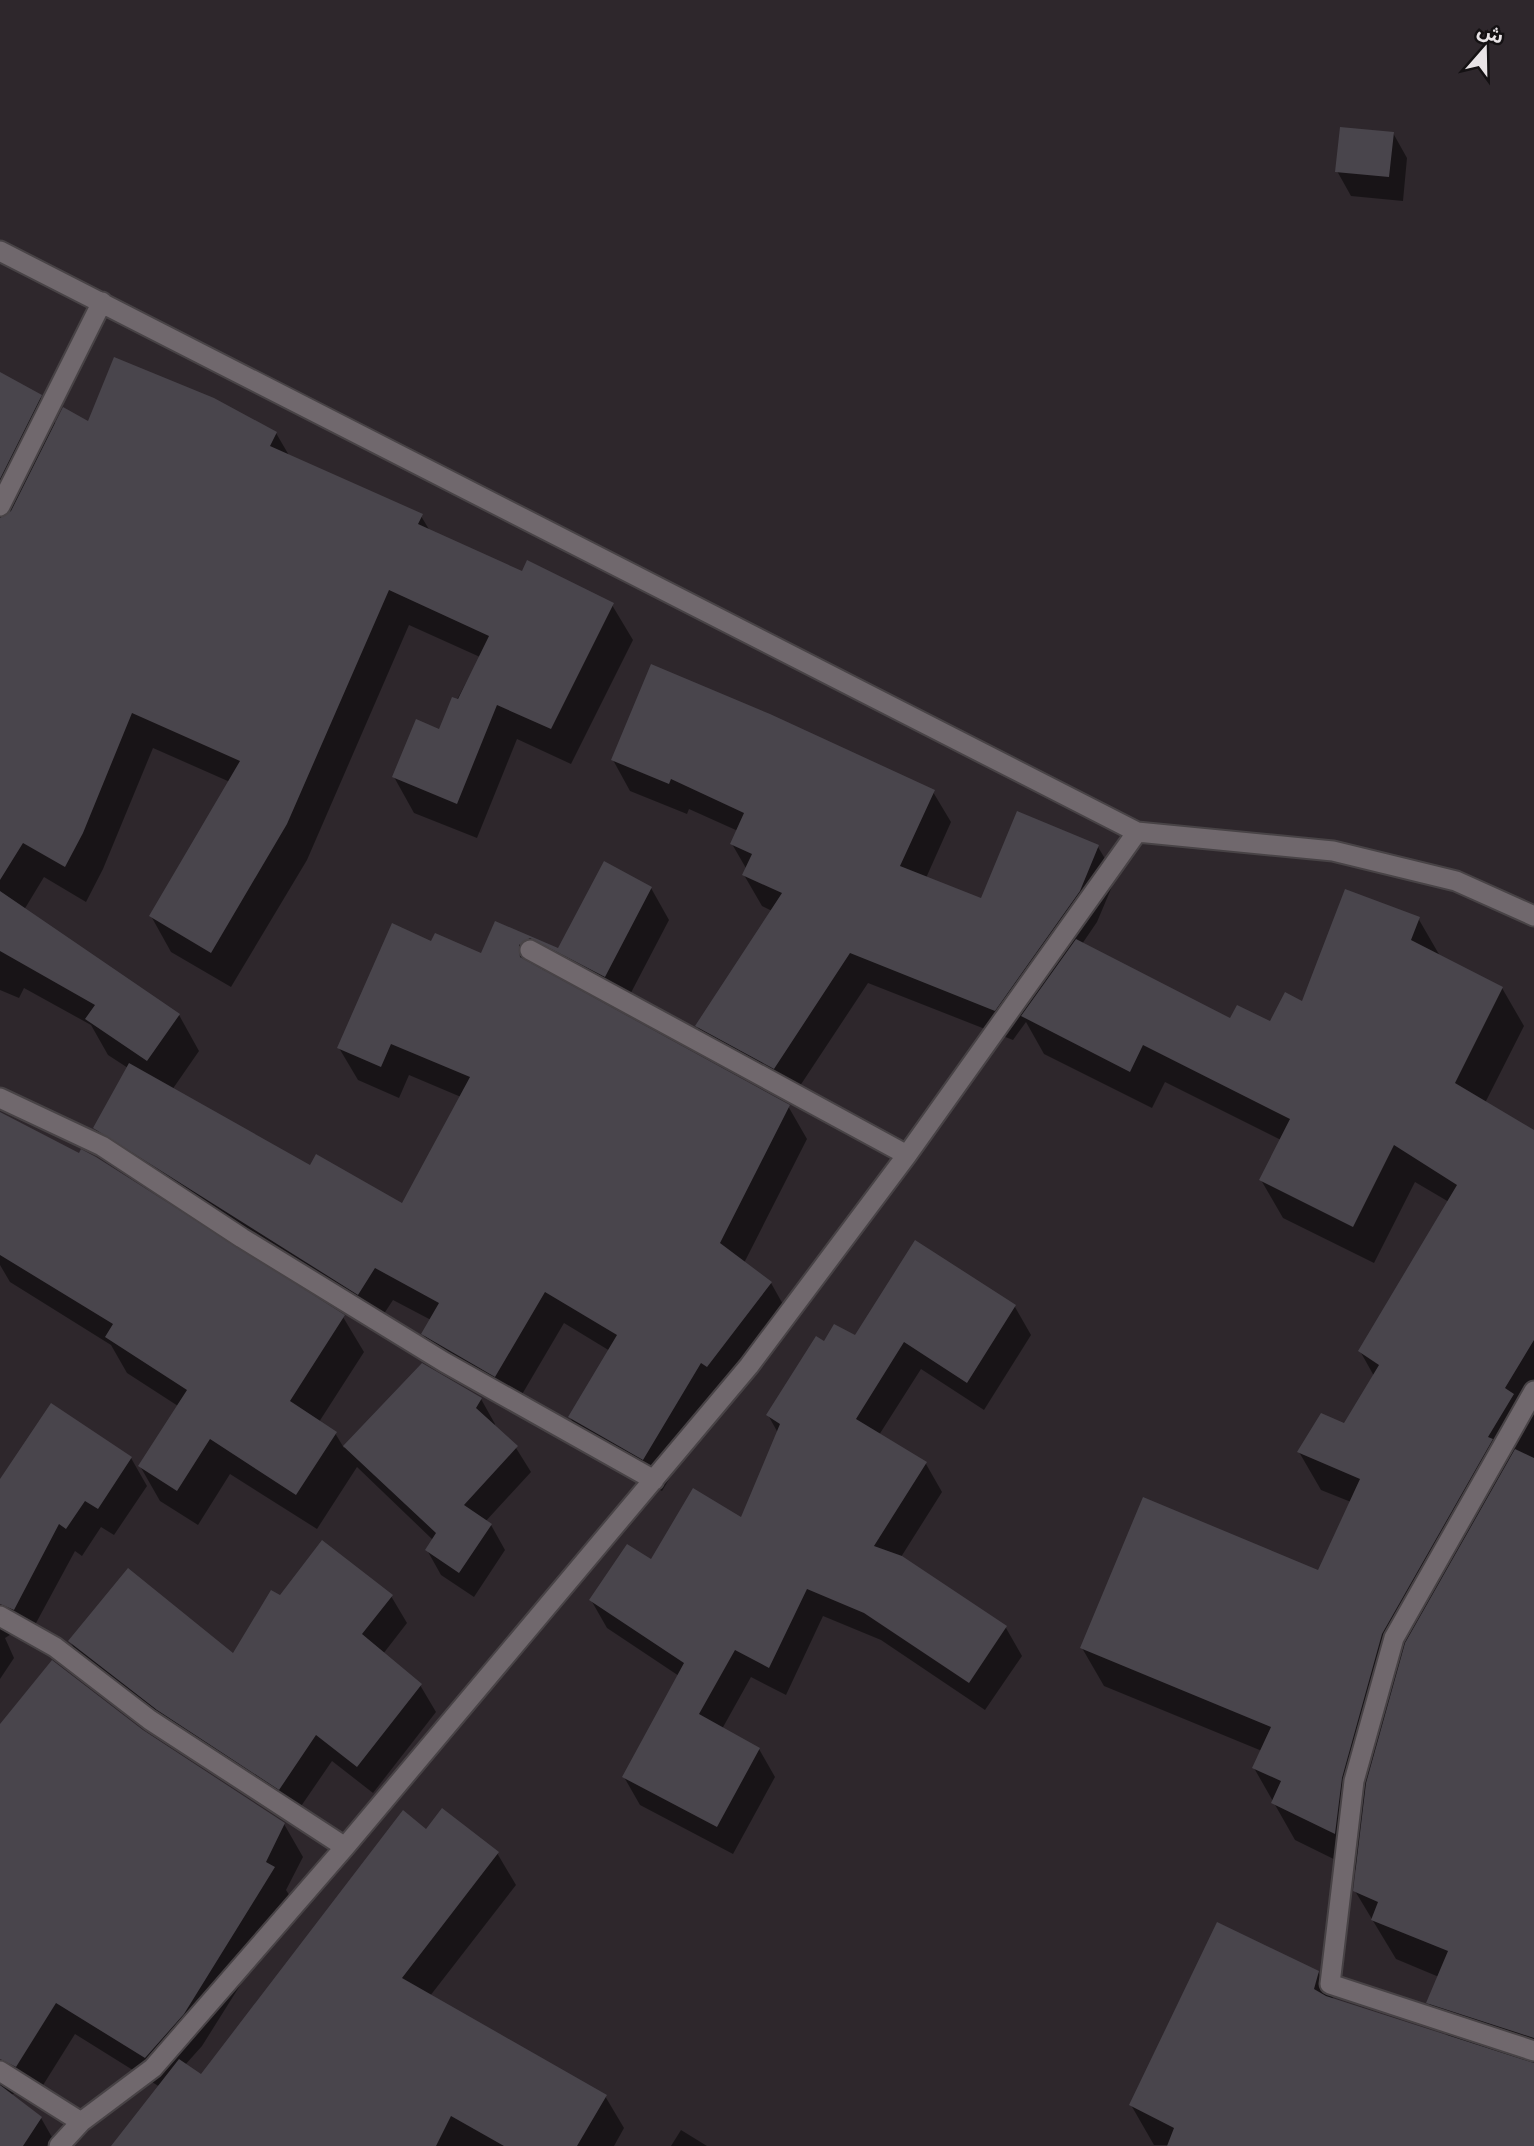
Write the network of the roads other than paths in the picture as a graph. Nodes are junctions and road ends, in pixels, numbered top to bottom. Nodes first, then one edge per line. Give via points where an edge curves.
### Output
1 (0, 251) edge
2 (102, 302) junction
3 (0, 506) edge
4 (1137, 832) junction
5 (1534, 916) edge
6 (530, 950) dead end
7 (0, 1098) edge
8 (907, 1155) junction
9 (1534, 1391) edge
10 (654, 1480) junction
11 (0, 1616) edge
12 (345, 1847) junction
13 (1534, 2051) edge
14 (0, 2071) edge
15 (81, 2122) junction
16 (59, 2146) edge

1 - 2 street
2 - 3 street
2 - 4 street
4 - 5 street via 1333,851 1456,881
4 - 8 street
6 - 8 street
7 - 10 street via 102,1146 444,1362
8 - 10 street via 749,1366
9 - 13 street via 1394,1638 1354,1781 1330,1984
10 - 12 street
11 - 12 street via 55,1647 150,1720
12 - 15 street via 153,2068
14 - 15 street
15 - 16 street

